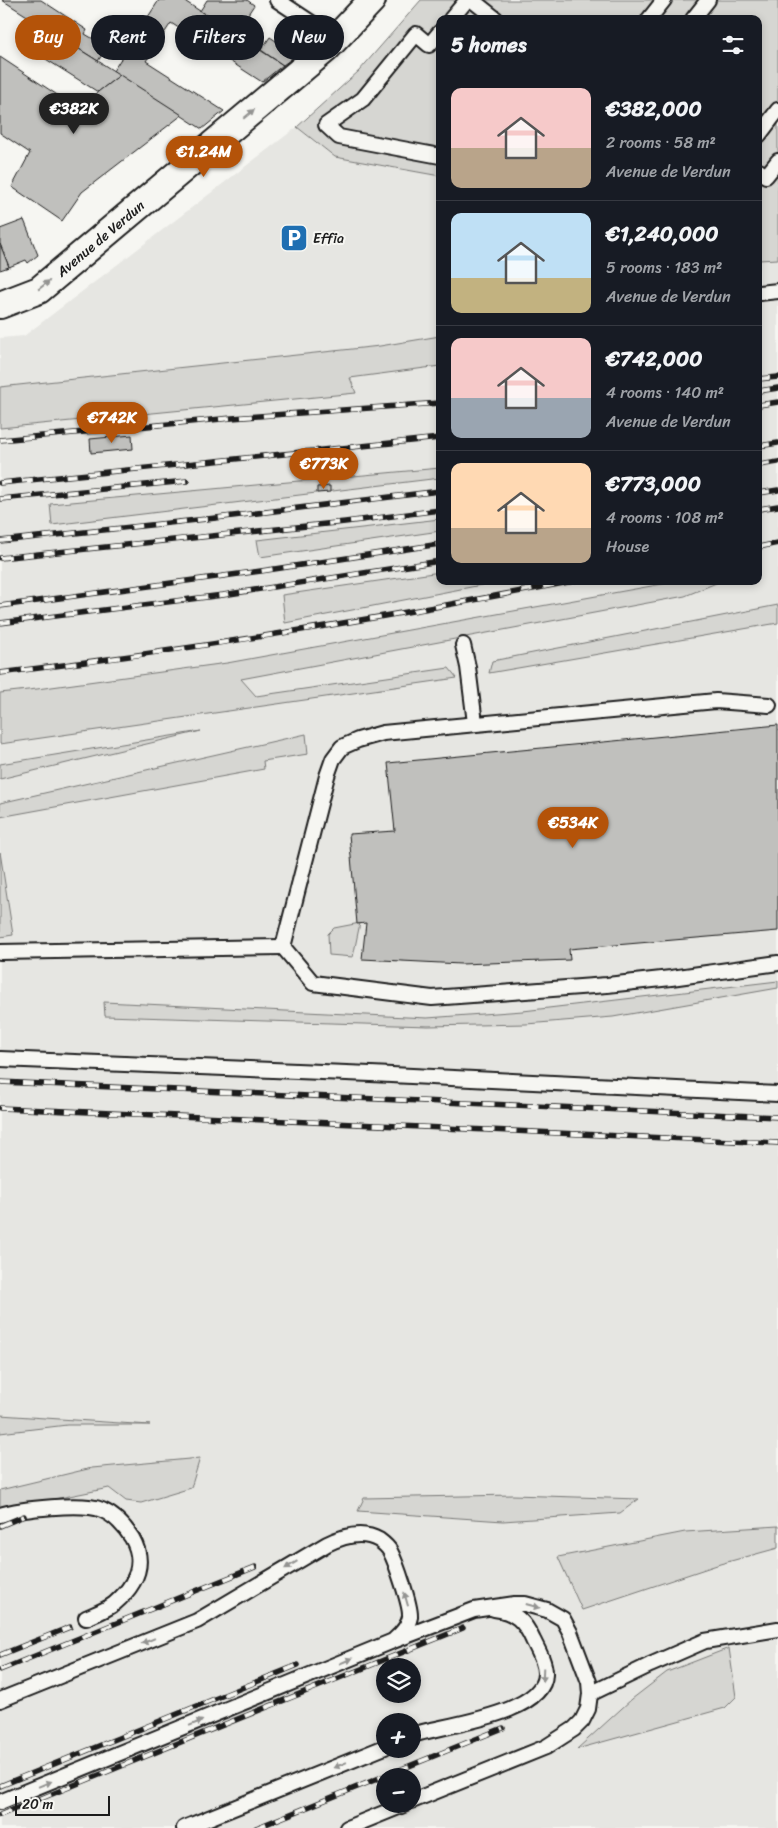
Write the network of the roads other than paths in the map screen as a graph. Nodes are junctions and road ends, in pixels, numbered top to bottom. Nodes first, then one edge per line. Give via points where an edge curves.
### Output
1 (277, 0) edge
2 (372, 0) edge
3 (468, 0) edge
4 (472, 0) edge
5 (664, 0) edge
6 (708, 0) edge
7 (300, 15) edge
8 (455, 15) edge
9 (491, 15) edge
10 (652, 15) edge
11 (696, 15) edge
12 (344, 30) edge
13 (436, 37) edge
14 (313, 60) edge
15 (778, 110) edge
16 (762, 130) edge
17 (436, 155) edge
18 (778, 160) edge
19 (762, 174) edge
20 (778, 291) edge
21 (762, 293) edge
22 (0, 305) edge
23 (463, 646) dead end
24 (768, 705) dead end
25 (475, 723) junction
26 (284, 947) junction
27 (0, 952) edge
28 (778, 963) edge
29 (0, 1059) edge
30 (778, 1094) edge
31 (0, 1515) edge
32 (483, 1608) junction
33 (86, 1618) dead end
34 (778, 1629) edge
35 (393, 1642) junction
36 (590, 1694) junction
37 (0, 1700) edge
38 (421, 1734) edge
39 (376, 1751) edge
40 (421, 1797) edge
41 (0, 1802) edge
42 (384, 1813) edge
43 (184, 1828) edge
44 (347, 1828) edge

1 - 7 lane
2 - 12 street, Avenue de Verdun
3 - 8 lane
4 - 9 lane
5 - 10 lane
6 - 11 lane
13 - 17 lane via 429,45 416,34 363,99 326,125 338,138
22 -> 14 street, Avenue de Verdun via 39,290
15 - 16 lane
18 - 19 lane via 766,176
20 - 21 lane
23 - 25 lane
24 - 25 lane via 716,701
25 - 26 lane via 383,733 342,747 327,776
26 - 27 lane
26 - 28 lane via 313,983 432,998 607,985
29 - 30 lane
31 - 33 lane via 45,1508 100,1509 115,1517 129,1533 138,1549 139,1568 131,1585 113,1605
32 - 35 lane
32 -> 36 lane via 526,1604 563,1619 586,1670
32 -> 38 lane via 502,1610 524,1621 545,1674 543,1683 530,1699 492,1716
34 - 36 lane via 705,1641
35 -> 37 lane via 408,1624 410,1616 390,1551 370,1536 349,1536 327,1544 197,1621
41 -> 35 lane
36 - 40 lane via 582,1720 560,1739
39 -> 43 lane
42 - 44 lane

